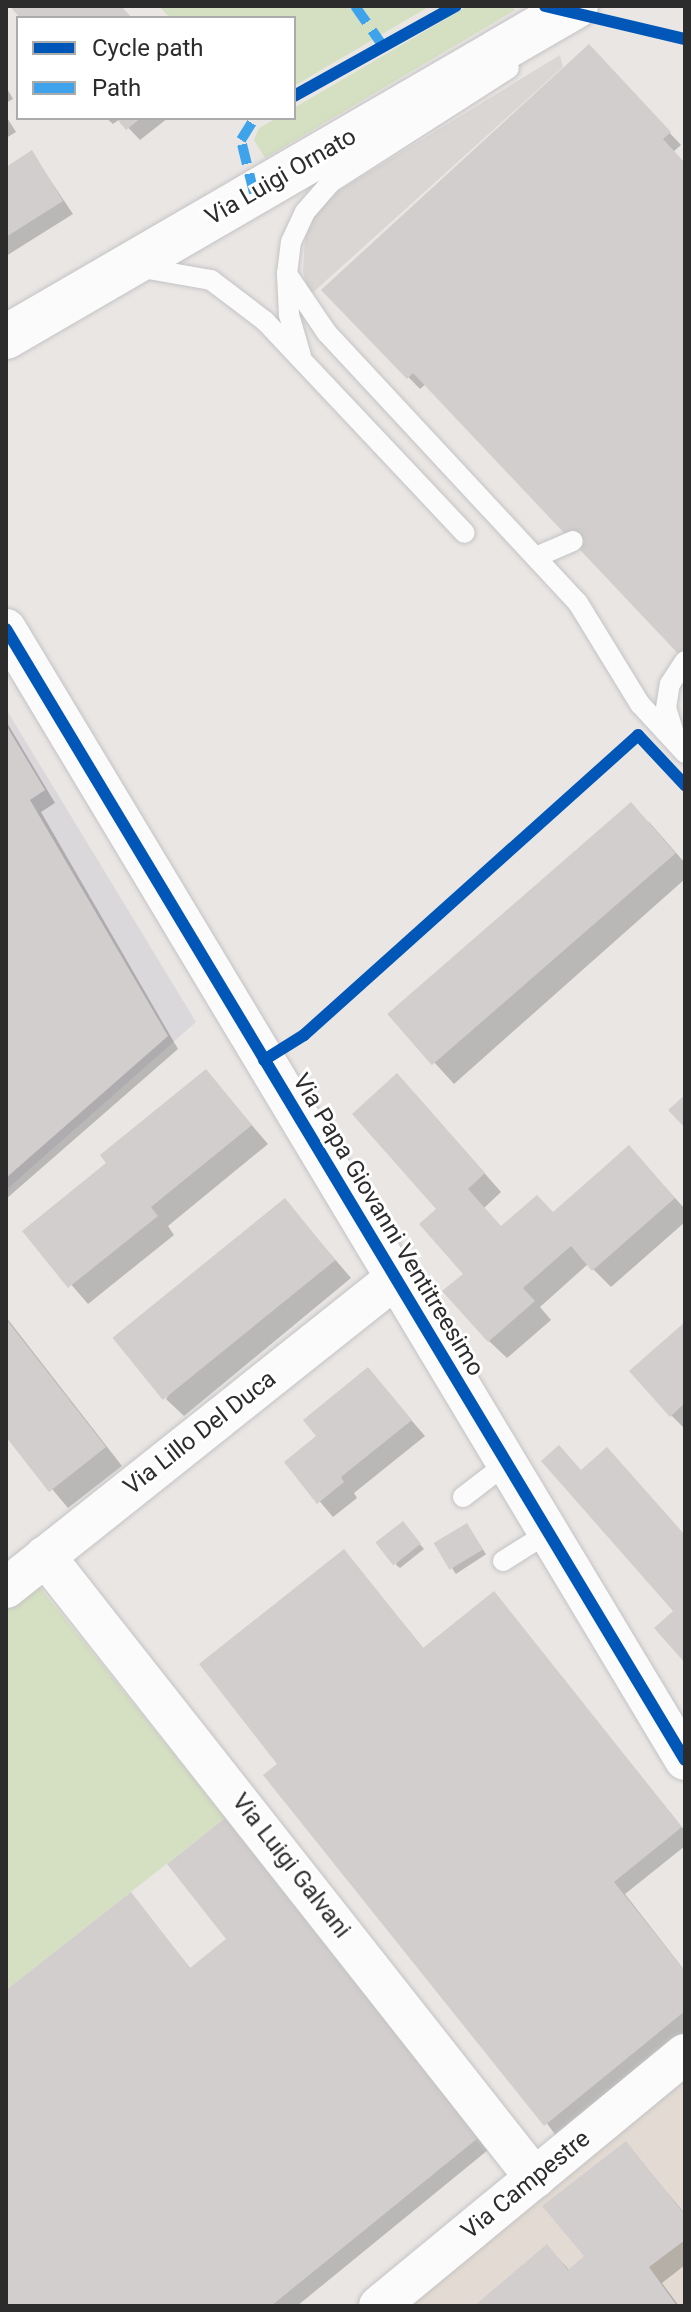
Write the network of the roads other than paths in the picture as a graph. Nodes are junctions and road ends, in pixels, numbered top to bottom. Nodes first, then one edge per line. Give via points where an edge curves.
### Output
1 (559, 10) edge
2 (129, 266) junction
3 (287, 274) junction
4 (6, 337) edge
5 (301, 356) junction
6 (465, 533) dead end
7 (573, 541) dead end
8 (536, 557) junction
9 (6, 629) edge
10 (685, 661) edge
11 (681, 749) edge
12 (394, 1279) junction
13 (506, 1464) junction
14 (463, 1497) dead end
15 (546, 1534) junction
16 (45, 1556) junction
17 (503, 1561) dead end
18 (6, 1588) edge
19 (685, 1760) edge
20 (681, 2059) edge
21 (535, 2178) junction
22 (379, 2306) edge

1 - 2 main road, Via Luigi Ornato
1 - 3 lane via 525,56 500,75 331,182 305,212 291,242
2 - 4 main road, Via Luigi Ornato
2 - 5 lane via 211,280
3 - 5 lane via 289,315
3 - 8 lane via 327,333
5 - 6 lane
7 - 8 lane
8 - 11 lane via 578,603 633,693
9 - 12 street, Via Papa Giovanni Ventitreesimo
10 - 11 lane via 670,684 666,708
12 - 13 street, Via Papa Giovanni Ventitreesimo
12 - 16 street, Via Lillo Del Duca
13 - 14 lane
13 - 15 street, Via Papa Giovanni Ventitreesimo
15 - 17 lane
15 - 19 street, Via Papa Giovanni Ventitreesimo
16 - 18 street, Via Lillo Del Duca
16 - 21 street, Via Luigi Galvani
20 - 21 street, Via Campestre
21 - 22 street, Via Campestre

